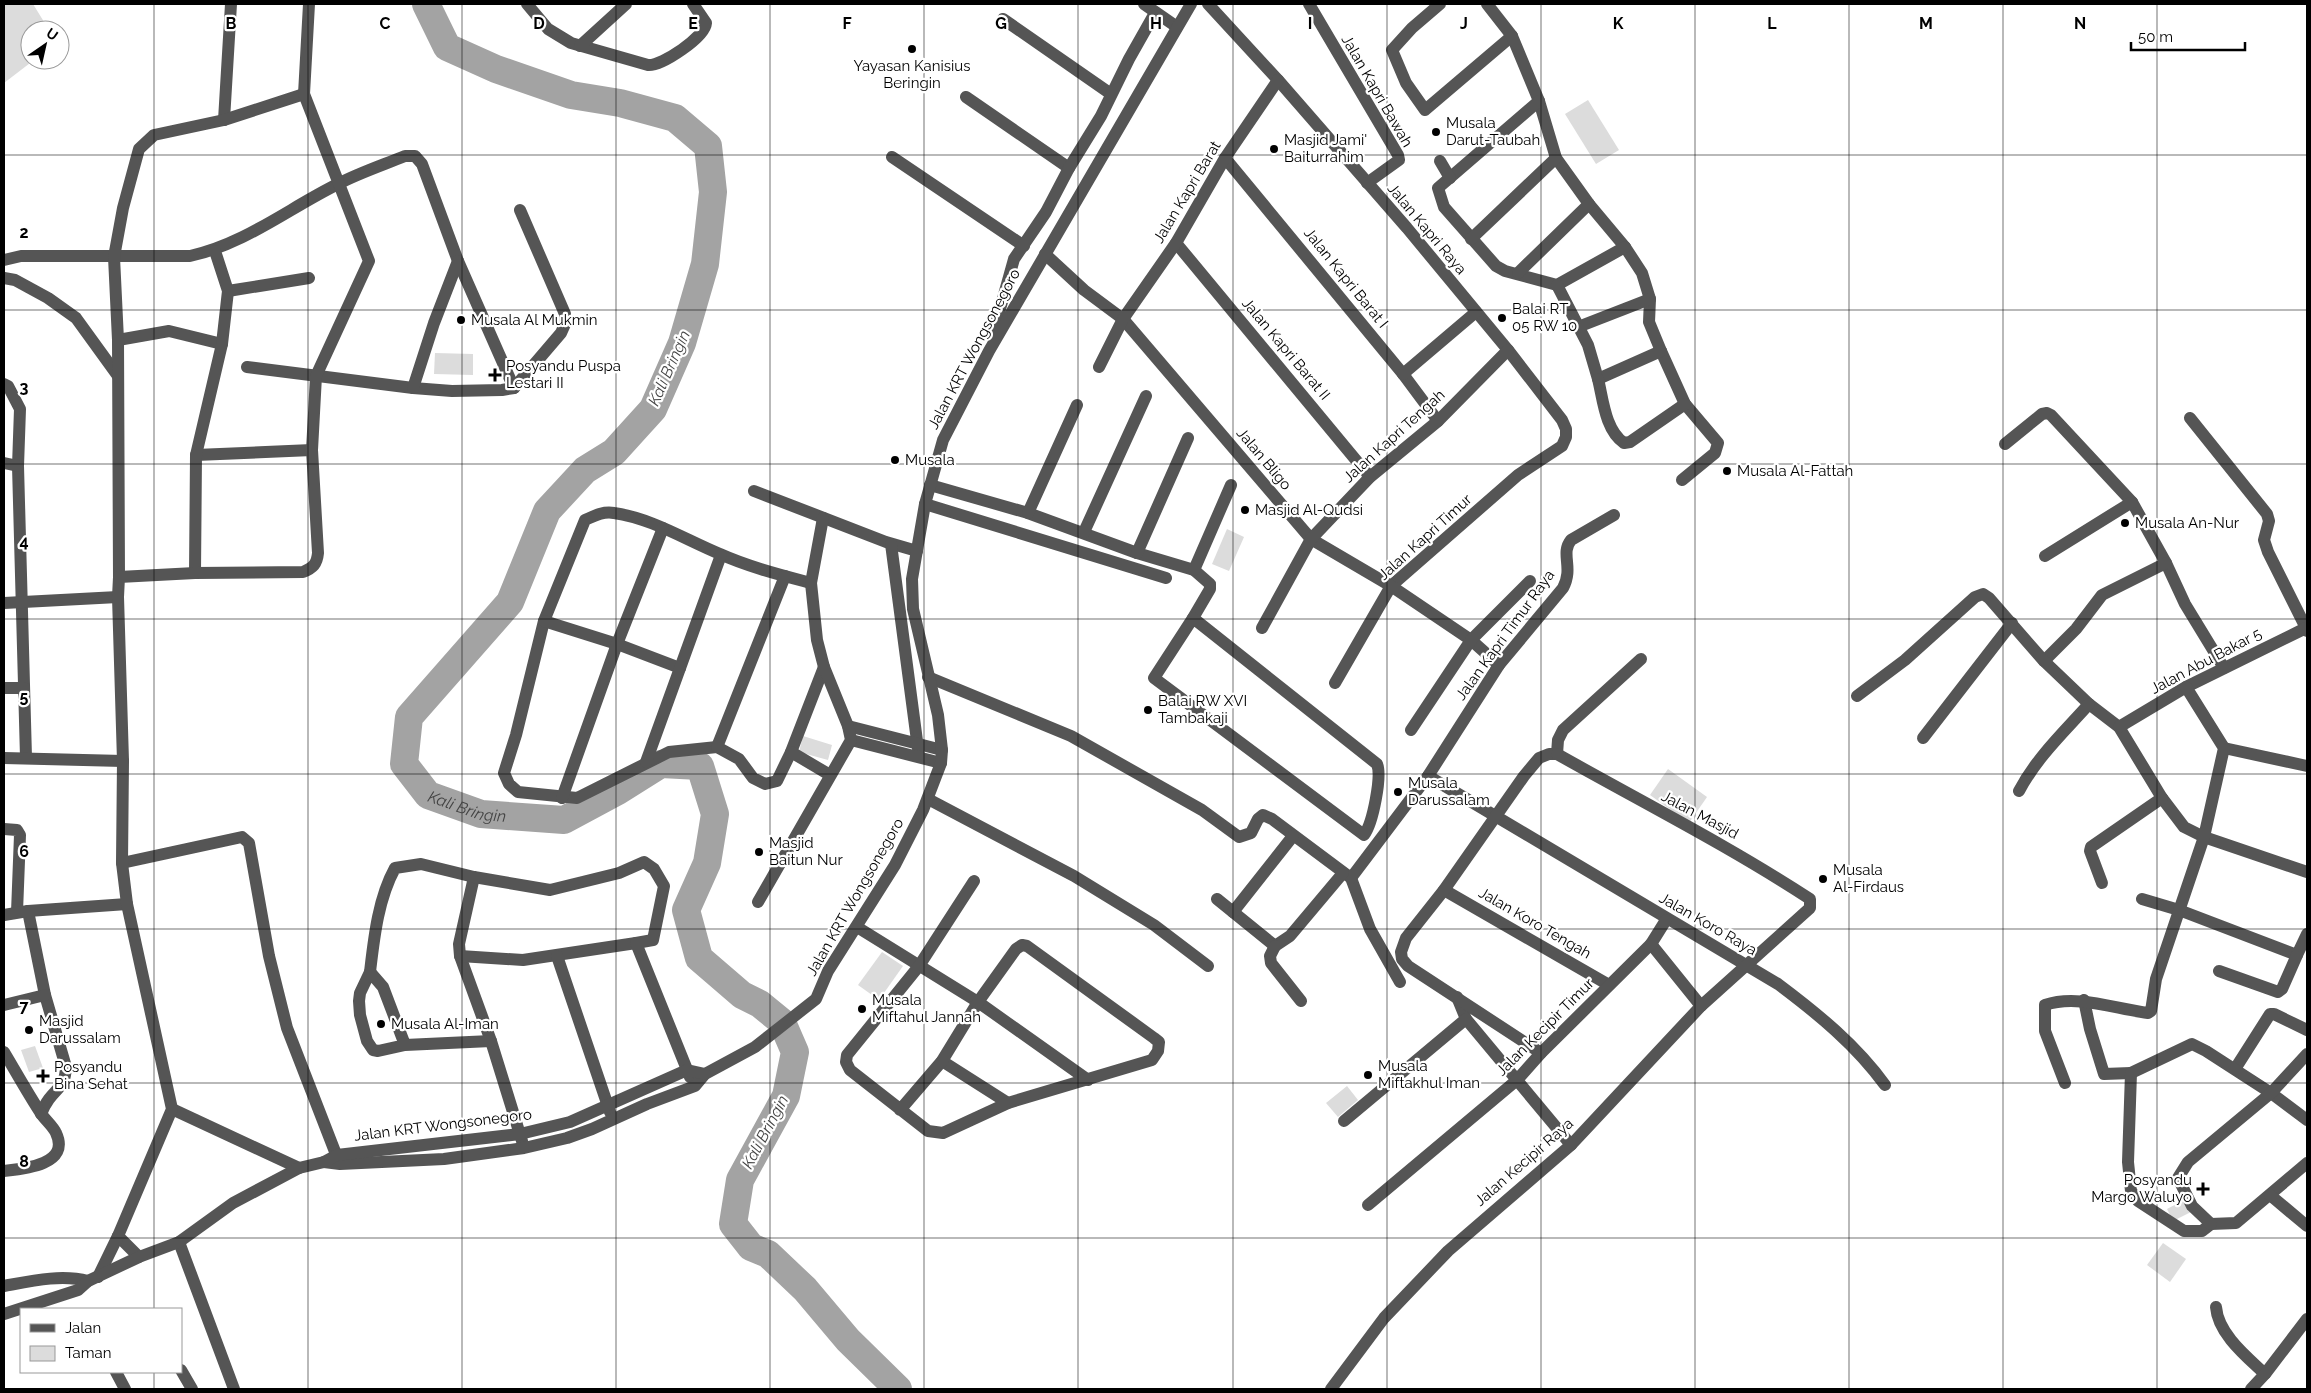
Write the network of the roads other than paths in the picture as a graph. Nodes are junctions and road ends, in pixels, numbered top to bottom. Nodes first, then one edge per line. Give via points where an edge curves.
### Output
1 (230, 4) edge
2 (309, 4) edge
3 (527, 4) edge
4 (626, 4) edge
5 (693, 4) edge
6 (1144, 4) edge
7 (1191, 4) edge
8 (1208, 4) edge
9 (1309, 4) edge
10 (1440, 4) edge
11 (1488, 4) edge
12 (1156, 13) junction
13 (1003, 19) dead end
14 (1177, 27) junction
15 (1512, 36) junction
16 (580, 46) junction
17 (1278, 80) junction
18 (304, 94) junction
19 (1111, 94) junction
20 (966, 97) dead end
21 (1538, 101) junction
22 (224, 120) junction
23 (892, 157) dead end
24 (1225, 158) junction
25 (1556, 158) junction
26 (1440, 161) dead end
27 (1069, 168) junction
28 (1450, 178) junction
29 (1367, 183) junction
30 (339, 184) junction
31 (1589, 204) junction
32 (520, 210) dead end
33 (1471, 239) junction
34 (1176, 243) junction
35 (1024, 246) junction
36 (1625, 247) junction
37 (215, 251) junction
38 (1045, 254) junction
39 (114, 257) junction
40 (4, 260) edge
41 (458, 261) junction
42 (1518, 274) junction
43 (4, 278) edge
44 (309, 278) dead end
45 (1557, 285) junction
46 (228, 291) junction
47 (1650, 299) junction
48 (1476, 312) junction
49 (1123, 319) junction
50 (1578, 326) junction
51 (118, 340) junction
52 (222, 344) junction
53 (1508, 350) junction
54 (989, 351) junction
55 (1661, 351) junction
56 (248, 367) dead end
57 (1099, 367) dead end
58 (1404, 374) junction
59 (118, 376) junction
60 (316, 376) junction
61 (1598, 379) junction
62 (4, 384) edge
63 (413, 388) junction
64 (514, 388) junction
65 (1146, 396) dead end
66 (1685, 404) junction
67 (1076, 405) dead end
68 (2190, 418) dead end
69 (1438, 421) junction
70 (1188, 438) dead end
71 (2005, 444) dead end
72 (312, 450) junction
73 (196, 455) junction
74 (4, 463) edge
75 (18, 466) junction
76 (1518, 475) joint
77 (1370, 477) junction
78 (1682, 480) dead end
79 (1231, 485) dead end
80 (930, 486) junction
81 (754, 491) dead end
82 (2132, 502) junction
83 (926, 504) junction
84 (1028, 513) junction
85 (1614, 515) dead end
86 (823, 518) junction
87 (663, 528) junction
88 (1084, 532) junction
89 (1311, 539) junction
90 (891, 544) junction
91 (916, 551) junction
92 (1138, 553) junction
93 (721, 555) junction
94 (2045, 556) dead end
95 (2166, 563) junction
96 (1194, 570) junction
97 (195, 573) junction
98 (785, 576) junction
99 (119, 577) junction
100 (1166, 578) dead end
101 (1530, 581) dead end
102 (811, 583) junction
103 (1392, 586) junction
104 (118, 597) junction
105 (23, 602) junction
106 (4, 603) edge
107 (1193, 618) junction
108 (544, 621) junction
109 (2012, 623) junction
110 (1262, 628) dead end
111 (2307, 629) edge
112 (1472, 640) junction
113 (617, 644) junction
114 (1641, 659) dead end
115 (2044, 661) junction
116 (1499, 665) junction
117 (824, 667) junction
118 (680, 668) junction
119 (2224, 668) junction
120 (928, 677) junction
121 (1335, 683) dead end
122 (2186, 687) junction
123 (4, 688) edge
124 (24, 688) junction
125 (1857, 696) dead end
126 (2090, 704) junction
127 (848, 726) junction
128 (2119, 727) junction
129 (1411, 730) dead end
130 (1923, 738) dead end
131 (851, 740) junction
132 (717, 747) junction
133 (2224, 748) junction
134 (919, 750) junction
135 (791, 752) junction
136 (1557, 754) junction
137 (941, 756) junction
138 (4, 758) edge
139 (26, 758) junction
140 (123, 761) junction
141 (646, 762) junction
142 (2307, 766) edge
143 (830, 776) junction
144 (1428, 776) junction
145 (2019, 791) dead end
146 (562, 798) junction
147 (2162, 798) junction
148 (928, 799) junction
149 (1495, 817) junction
150 (4, 829) edge
151 (1293, 836) junction
152 (2204, 837) junction
153 (122, 863) junction
154 (2307, 872) edge
155 (1347, 876) junction
156 (474, 877) junction
157 (974, 881) dead end
158 (2102, 883) dead end
159 (1444, 890) junction
160 (1217, 899) dead end
161 (2142, 899) dead end
162 (758, 902) dead end
163 (127, 904) junction
164 (2180, 910) junction
165 (22, 912) junction
166 (1233, 912) junction
167 (1805, 914) joint
168 (4, 915) edge
169 (1666, 920) junction
170 (857, 927) junction
171 (2307, 934) edge
172 (636, 943) junction
173 (1651, 944) junction
174 (1275, 946) junction
175 (2297, 955) junction
176 (460, 956) junction
177 (557, 956) junction
178 (1746, 964) junction
179 (919, 966) junction
180 (1208, 966) dead end
181 (2220, 971) dead end
182 (370, 972) junction
183 (1400, 982) dead end
184 (1609, 985) junction
185 (45, 995) junction
186 (1457, 996) junction
187 (2084, 1000) junction
188 (1301, 1001) dead end
189 (978, 1002) junction
190 (4, 1005) edge
191 (1701, 1006) junction
192 (1466, 1020) junction
193 (2307, 1030) edge
194 (491, 1041) junction
195 (405, 1044) junction
196 (4, 1052) edge
197 (1542, 1053) junction
198 (2307, 1054) edge
199 (942, 1061) junction
200 (686, 1070) junction
201 (2235, 1070) junction
202 (2131, 1073) junction
203 (705, 1074) junction
204 (1088, 1080) junction
205 (1518, 1080) junction
206 (2065, 1083) dead end
207 (1885, 1085) dead end
208 (695, 1086) junction
209 (2272, 1093) junction
210 (1008, 1103) junction
211 (608, 1106) junction
212 (172, 1109) junction
213 (900, 1110) junction
214 (41, 1114) junction
215 (612, 1119) junction
216 (2307, 1120) edge
217 (1344, 1121) dead end
218 (520, 1134) junction
219 (1571, 1145) junction
220 (524, 1148) junction
221 (339, 1160) junction
222 (2307, 1163) edge
223 (300, 1168) junction
224 (4, 1171) edge
225 (2270, 1195) junction
226 (1368, 1205) dead end
227 (2211, 1224) junction
228 (2307, 1226) edge
229 (118, 1236) junction
230 (179, 1242) junction
231 (139, 1257) junction
232 (93, 1279) junction
233 (4, 1286) edge
234 (49, 1300) junction
235 (2216, 1307) dead end
236 (23, 1308) edge
237 (59, 1308) edge
238 (20, 1309) edge
239 (4, 1314) edge
240 (2307, 1319) edge
241 (182, 1372) edge
242 (117, 1373) edge
243 (2266, 1374) junction
244 (125, 1389) edge
245 (192, 1389) edge
246 (234, 1389) edge
247 (1332, 1389) edge
248 (2251, 1389) edge

1 - 22 street
2 - 18 street
3 - 16 street via 548,29
4 - 16 street
5 - 16 street via 706,23 704,29 655,66
6 - 12 street
7 - 14 street, Jalan KRT Wongsonegoro
8 - 17 street, Jalan Kapri Raya
9 - 29 street, Jalan Kapri Bawah via 1398,155 1394,164
10 - 15 street via 1392,50 1406,83 1425,110
11 - 15 street
12 - 14 street
12 - 19 street
13 - 19 street
14 - 38 street, Jalan KRT Wongsonegoro
15 - 21 street
17 - 24 street, Jalan Kapri Barat
17 - 29 street, Jalan Kapri Raya
18 - 22 street
18 - 30 street
19 - 27 street
20 - 27 street
21 - 25 street
21 - 28 street
22 - 39 street via 154,135 139,149
23 - 35 street
24 - 34 street, Jalan Kapri Barat
24 - 58 street, Jalan Kapri Barat I
25 - 31 street
25 - 33 street
26 - 28 street
27 - 35 street
28 - 33 street via 1438,188 1444,207
29 - 48 street, Jalan Kapri Raya
30 - 37 street
30 - 41 street via 405,156 416,156 422,164
30 - 60 street via 369,261
31 - 36 street
31 - 42 street
32 - 64 street via 566,314 561,334
33 - 42 street via 1496,266
34 - 49 street, Jalan Kapri Barat
34 - 77 street, Jalan Kapri Barat II
35 - 54 street via 1014,260
36 - 45 street
36 - 47 street via 1642,273
37 - 39 street via 190,256
37 - 46 street
38 - 49 street, Jalan Bligo via 1084,290
38 - 54 street, Jalan KRT Wongsonegoro
39 - 40 street via 21,256
39 - 51 street
41 - 63 street
41 - 64 street
42 - 45 street
43 - 59 street via 15,280 48,298 76,318
44 - 46 street
45 - 50 street
46 - 52 street
47 - 50 street
47 - 55 street via 1649,322
48 - 53 street, Jalan Kapri Raya
48 - 58 street
49 - 57 street, Jalan Kapri Barat
49 - 89 street, Jalan Bligo
50 - 61 street via 1588,345
51 - 52 street via 169,331
51 - 59 street
52 - 73 street
53 - 69 street, Jalan Kapri Tengah
53 - 76 street, Jalan Kapri Raya via 1566,428 1562,446
54 - 80 street, Jalan KRT Wongsonegoro via 943,440
55 - 61 street
55 - 66 street
56 - 60 street
58 - 69 street, Jalan Kapri Barat I
59 - 99 street
60 - 63 street
60 - 72 street
61 - 66 street via 1614,433 1624,443
62 - 75 street via 20,409
63 - 64 street
65 - 88 street
66 - 78 street via 1718,443 1718,448
67 - 84 street
68 - 111 street via 2267,514 2269,520 2264,540 2268,552
69 - 77 street, Jalan Kapri Tengah
70 - 92 street
71 - 82 street via 2047,413
72 - 73 street
72 - 97 street via 318,553 312,568 303,572
73 - 97 street
74 - 75 street
75 - 105 street
76 - 103 street, Jalan Kapri Timur
77 - 89 street, Jalan Kapri Tengah
79 - 96 street
80 - 83 street, Jalan KRT Wongsonegoro
80 - 84 street
81 - 86 street
82 - 94 street
82 - 95 street
83 - 91 street, Jalan KRT Wongsonegoro
83 - 100 street
84 - 88 street
85 - 116 street, Jalan Kapri Timur Raya via 1571,540 1566,554 1568,579 1563,588
86 - 90 street
86 - 102 street
87 - 93 street
87 - 108 street via 612,512 585,520
87 - 113 street
88 - 92 street
89 - 103 street, Jalan Bligo
89 - 110 street, Jalan Kapri Tengah
90 - 91 street
90 - 134 street
91 - 120 street, Jalan KRT Wongsonegoro via 912,579 913,609
92 - 96 street
93 - 98 street
93 - 118 street
95 - 115 street via 2102,595 2076,629
95 - 119 street via 2185,604
96 - 107 street via 1210,584 1210,589
97 - 99 street
98 - 102 street
98 - 132 street
99 - 104 street
101 - 112 street
102 - 117 street via 817,640
103 - 112 street, Jalan Bligo
103 - 121 street, Jalan Kapri Timur
104 - 105 street
104 - 140 street
105 - 106 street
105 - 124 street
107 - 107 street via 1377,764 1380,773 1375,806 1364,835 1154,678
108 - 113 street
108 - 146 street via 504,773 518,792
109 - 115 street
109 - 125 street via 1989,598 1979,595 1905,660
109 - 130 street
111 - 119 street, Jalan Abu Bakar 5
112 - 116 street, Jalan Bligo
112 - 129 street
113 - 118 street
113 - 146 street
114 - 136 street via 1563,730
115 - 126 street
116 - 144 street, Jalan Kapri Timur Raya
117 - 127 street
117 - 135 street
118 - 141 street
119 - 122 street, Jalan Abu Bakar 5
120 - 137 street, Jalan KRT Wongsonegoro via 938,715
120 - 151 street via 1071,736 1202,810 1239,837 1251,833 1263,815
122 - 128 street, Jalan Abu Bakar 5
122 - 133 street
123 - 124 street
124 - 139 street
126 - 128 street
126 - 145 street via 2043,754
127 - 131 street
127 - 134 street
128 - 147 street
131 - 134 street
131 - 143 street
132 - 135 street via 739,759 753,778 764,784 776,781
132 - 141 street via 669,752
133 - 142 street
133 - 152 street
134 - 137 street
135 - 143 street
136 - 149 street via 1540,758
136 - 167 street, Jalan Masjid via 1750,860 1810,899 1810,908
137 - 148 street, Jalan KRT Wongsonegoro
138 - 139 street
139 - 140 street
140 - 153 street
141 - 146 street via 577,798
143 - 162 street
144 - 149 street, Jalan Koro Raya
144 - 155 street, Jalan Kapri Timur Raya
147 - 152 street via 2184,827
147 - 158 street via 2091,847
148 - 170 street, Jalan KRT Wongsonegoro via 895,865
148 - 180 street via 1074,876 1154,925
149 - 159 street
149 - 169 street, Jalan Koro Raya
150 - 165 street via 17,830 20,835
151 - 155 street
151 - 166 street
152 - 154 street
152 - 164 street
153 - 163 street
153 - 221 street via 242,838 251,848 269,956 287,1028
155 - 174 street, Jalan Kapri Timur Raya via 1290,936
155 - 183 street via 1370,929
156 - 172 street via 550,890 620,873 644,862 664,886 653,940
156 - 176 street via 459,944
156 - 182 street via 421,864 395,868 374,935
157 - 179 street
159 - 184 street, Jalan Koro Tengah
159 - 186 street via 1406,938 1401,952 1408,966
160 - 166 street
161 - 164 street
163 - 165 street
163 - 212 street
164 - 175 street
164 - 187 street via 2156,979 2150,1012 2118,1009
165 - 168 street
165 - 185 street
166 - 174 street
167 - 178 street, Jalan Kecipir Raya
169 - 173 street, Jalan Kecipir Timur
169 - 178 street, Jalan Koro Raya
170 - 179 street
170 - 203 street, Jalan KRT Wongsonegoro via 828,971 816,999 755,1047
171 - 175 street
172 - 177 street
172 - 200 street
173 - 184 street, Jalan Kecipir Timur
173 - 191 street
174 - 188 street via 1270,956 1271,963
175 - 181 street via 2278,992
176 - 177 street via 523,960
176 - 194 street
177 - 211 street
178 - 191 street, Jalan Kecipir Raya
178 - 207 street, Jalan Koro Raya via 1821,1016 1868,1062
179 - 189 street
179 - 213 street via 847,1055 846,1062 850,1070
182 - 195 street via 384,987
182 - 195 street via 360,993 360,1015 369,1045 378,1051
184 - 197 street, Jalan Kecipir Timur
185 - 190 street
185 - 214 street via 66,1076
186 - 192 street
186 - 197 street
187 - 202 street via 2104,1074
187 - 206 street via 2046,1004 2044,1008 2045,1031
189 - 199 street
189 - 204 street
189 - 204 street via 1016,949 1027,946 1158,1042 1158,1051 1152,1060
191 - 219 street, Jalan Kecipir Raya
192 - 205 street
192 - 217 street
193 - 201 street via 2270,1014
194 - 195 street
194 - 218 street
196 - 214 street
197 - 205 street, Jalan Kecipir Timur
198 - 209 street
199 - 210 street
199 - 213 street
200 - 203 street
200 - 208 street
200 - 211 street, Jalan KRT Wongsonegoro
201 - 202 street via 2192,1044
201 - 209 street
202 - 227 street via 2128,1162 2131,1191 2138,1201 2184,1231 2202,1231
203 - 208 street, Jalan KRT Wongsonegoro
204 - 210 street
205 - 219 street
205 - 226 street, Jalan Kecipir Timur
208 - 215 street, Jalan KRT Wongsonegoro
209 - 216 street
209 - 227 street via 2188,1162 2178,1175 2192,1206
210 - 213 street via 943,1133 934,1133
211 - 215 street
211 - 218 street, Jalan KRT Wongsonegoro via 570,1122
212 - 223 street
212 - 229 street
214 - 224 street via 56,1133 59,1143 54,1154 38,1167
215 - 220 street, Jalan KRT Wongsonegoro via 566,1138
218 - 220 street
218 - 221 street, Jalan KRT Wongsonegoro
219 - 247 street, Jalan Kecipir Raya via 1495,1209 1418,1281 1384,1318
220 - 221 street, Jalan KRT Wongsonegoro via 444,1159
221 - 223 street, Jalan KRT Wongsonegoro
222 - 225 street
223 - 230 street, Jalan KRT Wongsonegoro via 233,1203
225 - 227 street via 2236,1223
225 - 228 street
229 - 231 street
229 - 232 street
230 - 231 street, Jalan KRT Wongsonegoro
230 - 246 street
231 - 232 street, Jalan KRT Wongsonegoro
232 - 233 street via 74,1277
232 - 234 street, Jalan KRT Wongsonegoro via 78,1290
234 - 236 street, Jalan KRT Wongsonegoro
234 - 237 street
235 - 243 street via 2226,1332
238 - 239 street, Jalan KRT Wongsonegoro
240 - 243 street
241 - 245 street
242 - 244 street
243 - 248 street

